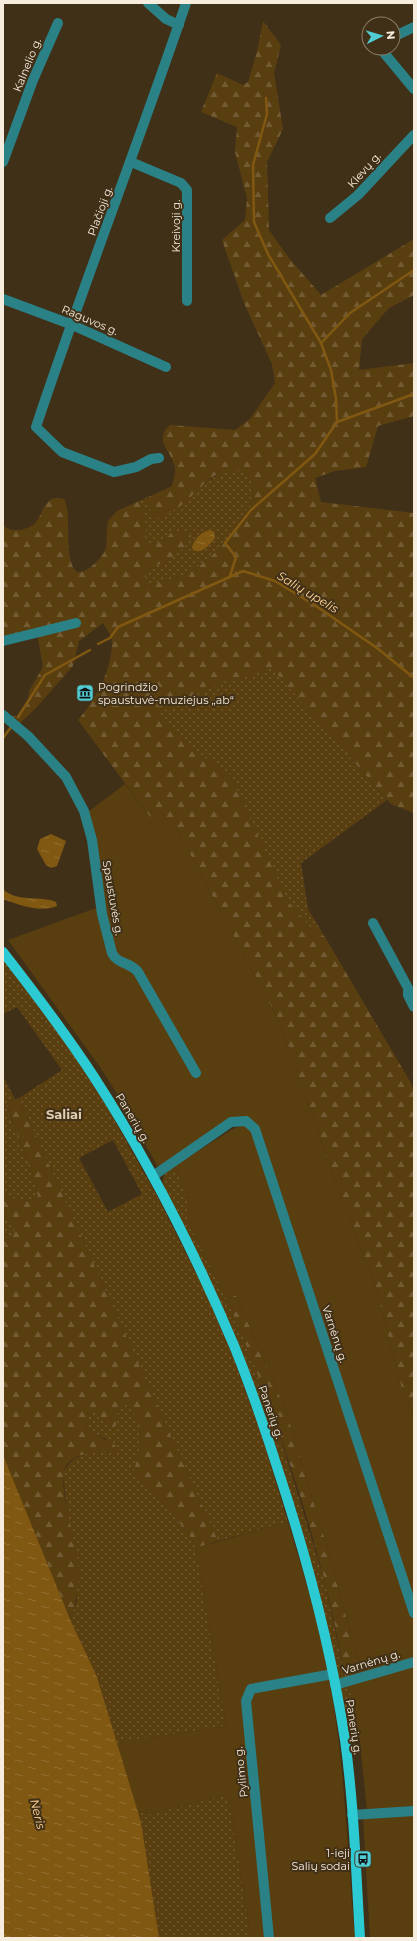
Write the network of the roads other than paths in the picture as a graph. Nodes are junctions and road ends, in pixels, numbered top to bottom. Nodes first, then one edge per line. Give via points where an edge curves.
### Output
1 (148, 3) edge
2 (186, 3) edge
3 (58, 23) dead end
4 (179, 24) junction
5 (414, 27) edge
6 (401, 33) edge
7 (387, 56) edge
8 (414, 89) edge
9 (414, 135) edge
10 (3, 162) edge
11 (131, 162) junction
12 (330, 218) dead end
13 (3, 299) edge
14 (187, 301) dead end
15 (70, 324) junction
16 (166, 367) dead end
17 (159, 458) dead end
18 (76, 623) dead end
19 (3, 641) edge
20 (3, 714) edge
21 (373, 923) dead end
22 (3, 952) edge
23 (414, 1007) edge
24 (196, 1073) dead end
25 (153, 1176) junction
26 (414, 1613) edge
27 (414, 1662) edge
28 (333, 1674) junction
29 (335, 1685) junction
30 (414, 1811) edge
31 (352, 1815) junction
32 (269, 1938) edge
33 (360, 1938) edge

1 - 4 street via 166,19
2 - 4 street, Plačioji g.
3 - 10 street, Kalnelio g. via 33,80
4 - 11 street, Plačioji g.
5 - 6 street
7 - 8 street
9 - 12 street, Klevų g. via 358,195
11 - 14 street, Kreivoji g. via 181,183 187,190
11 - 15 street, Plačioji g.
13 - 15 street, Raguvos g.
15 - 16 street, Raguvos g.
15 - 17 street, Plačioji g. via 36,427 62,452 114,472
18 - 19 street
20 - 24 street, Spaustuvės g. via 66,777 84,811 92,840 102,914 112,953 115,959 128,963 138,972
21 - 23 street via 408,988 408,995
22 - 25 main road, Panerių g. via 62,1029 95,1078
25 - 26 street, Varnėnų g. via 231,1122 246,1121 255,1129
25 - 28 main road, Panerių g. via 208,1286 236,1350 262,1421 315,1594
27 - 29 street, Varnėnų g.
28 - 29 main road, Panerių g.
28 - 32 street, Pylimo g. via 251,1689 246,1700
29 - 31 main road, Panerių g. via 346,1748
30 - 31 street
31 - 33 main road, Panerių g.

